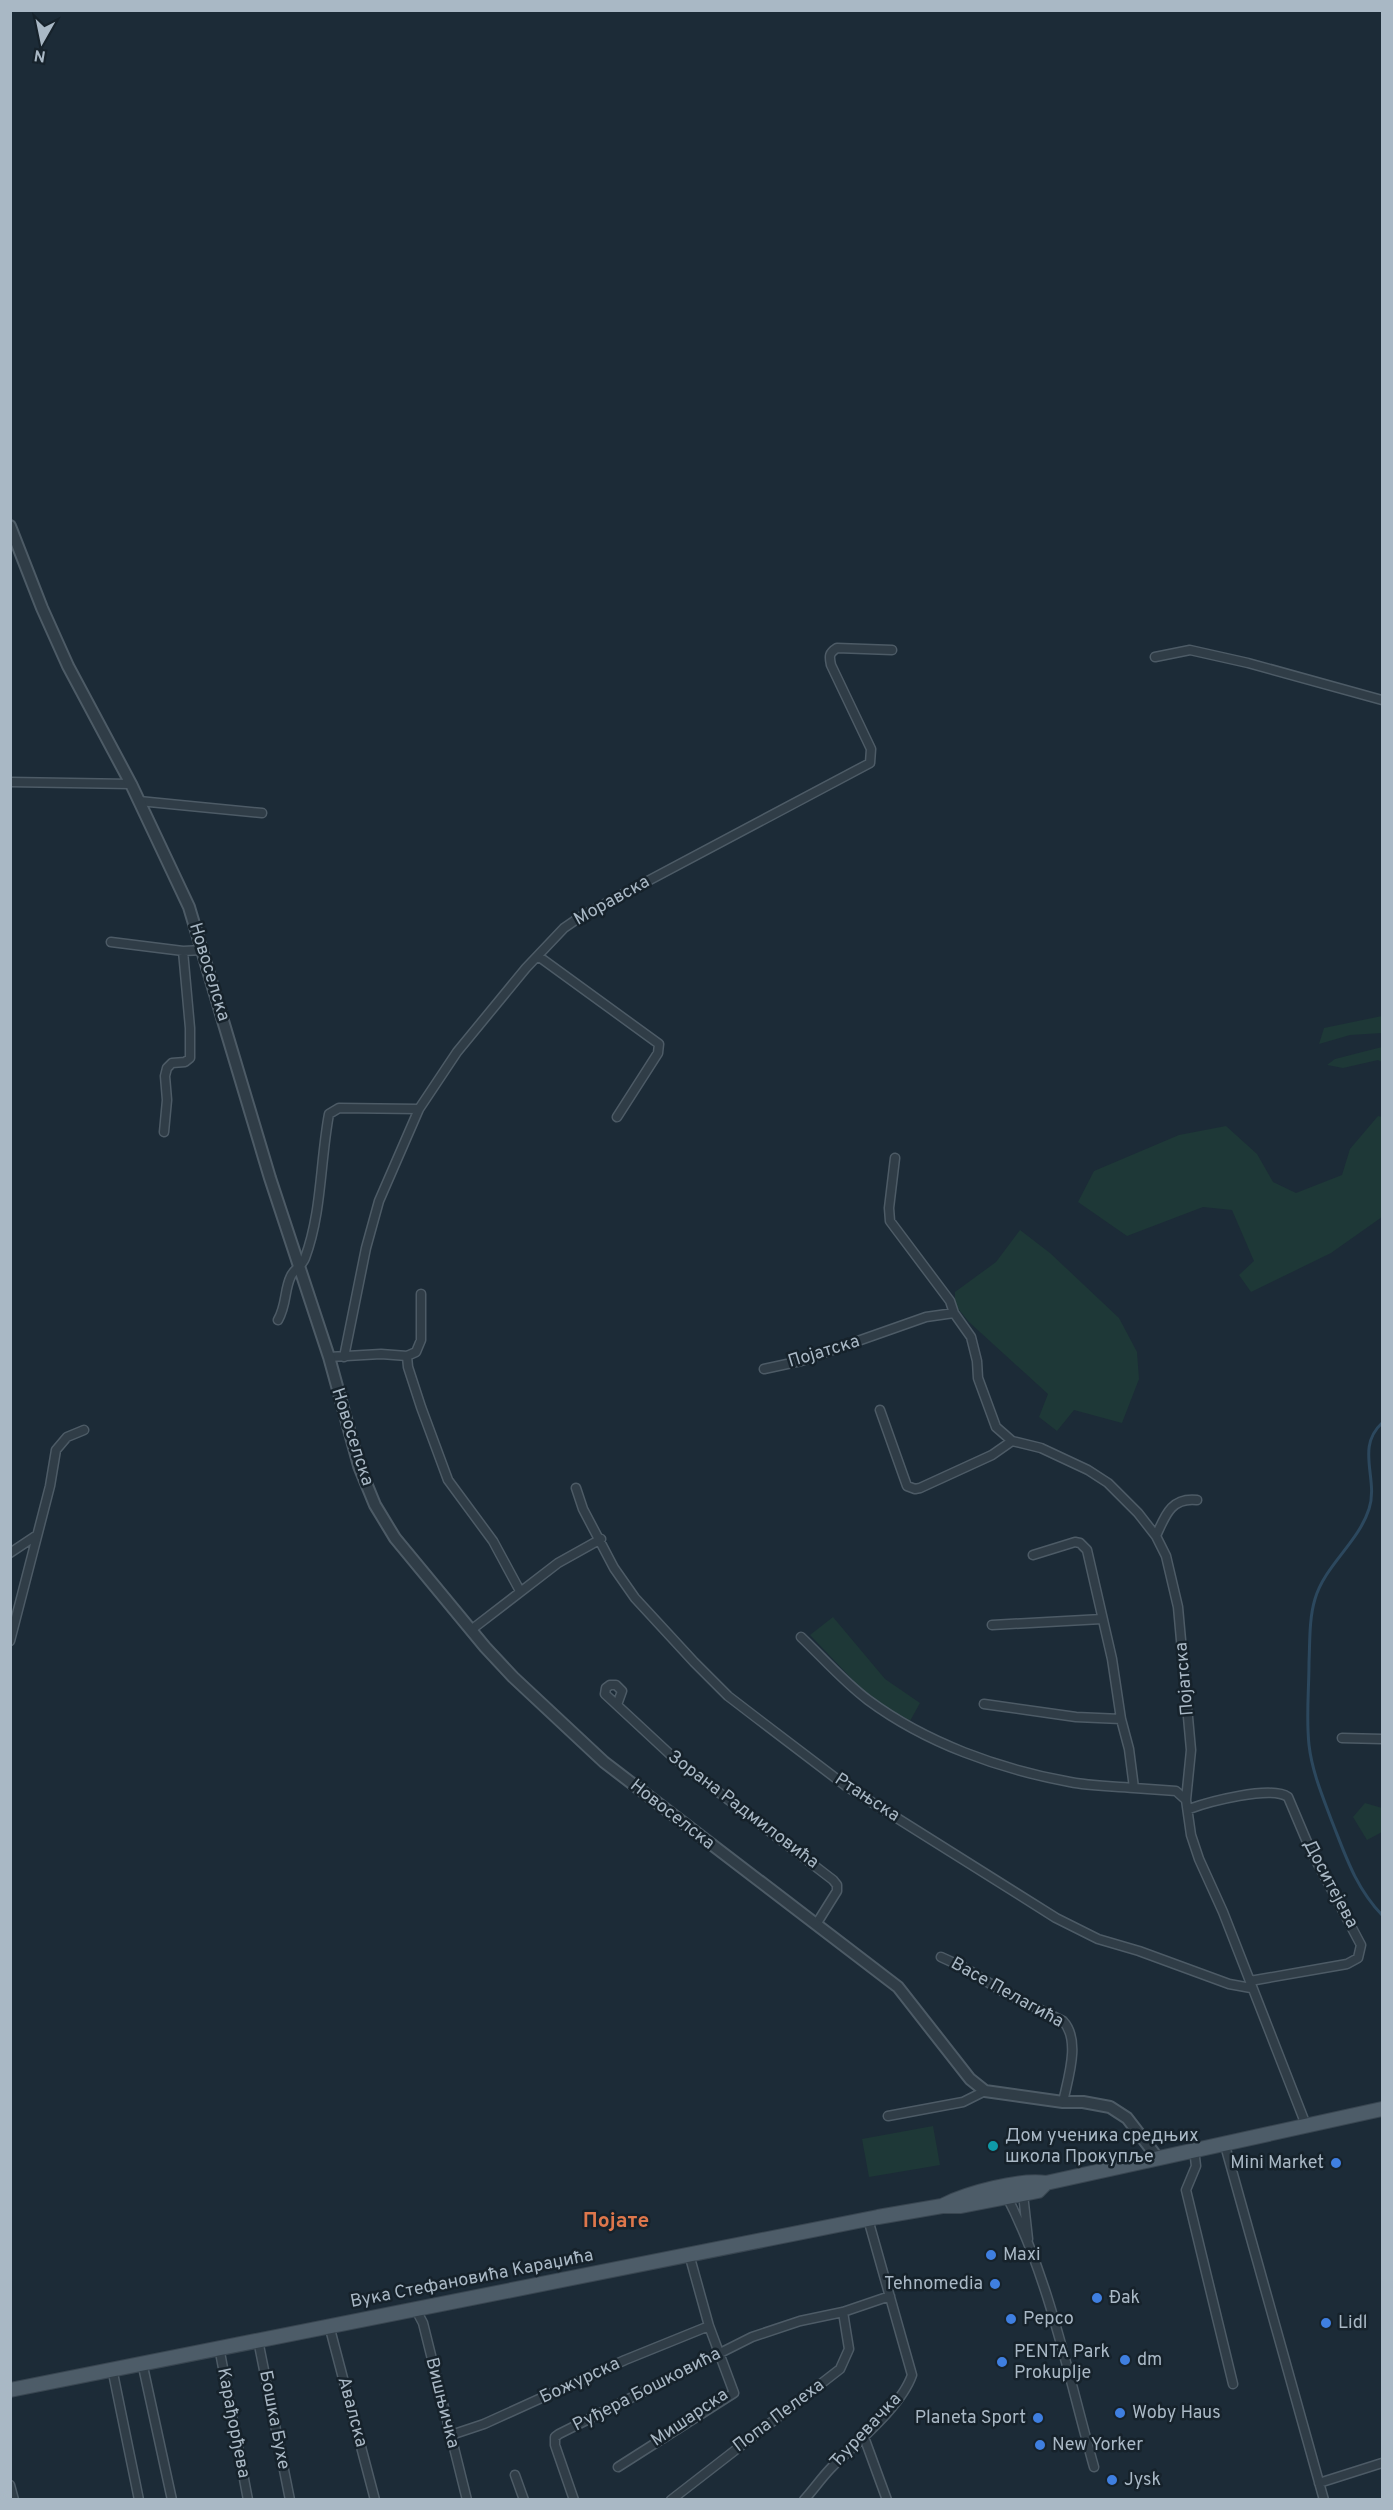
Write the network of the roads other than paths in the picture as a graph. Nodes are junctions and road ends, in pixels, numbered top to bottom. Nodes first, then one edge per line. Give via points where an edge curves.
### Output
1 (10, 526) edge
2 (892, 650) dead end
3 (1155, 657) dead end
4 (1383, 700) edge
5 (10, 782) edge
6 (130, 784) junction
7 (139, 801) junction
8 (261, 813) dead end
9 (111, 942) dead end
10 (204, 950) junction
11 (183, 951) junction
12 (538, 956) junction
13 (419, 1109) junction
14 (617, 1117) dead end
15 (164, 1132) dead end
16 (895, 1158) dead end
17 (299, 1268) junction
18 (421, 1294) dead end
19 (954, 1313) junction
20 (278, 1320) dead end
21 (407, 1356) junction
22 (329, 1357) junction
23 (344, 1357) junction
24 (764, 1369) dead end
25 (880, 1410) dead end
26 (84, 1430) dead end
27 (1012, 1441) junction
28 (576, 1488) dead end
29 (1197, 1500) dead end
30 (37, 1535) junction
31 (1156, 1536) junction
32 (601, 1539) junction
33 (10, 1553) edge
34 (1033, 1555) dead end
35 (520, 1591) junction
36 (1102, 1618) junction
37 (992, 1625) dead end
38 (471, 1630) junction
39 (801, 1637) dead end
40 (10, 1641) edge
41 (984, 1704) dead end
42 (617, 1706) dead end
43 (1121, 1719) junction
44 (1342, 1738) dead end
45 (1383, 1739) edge
46 (1134, 1788) junction
47 (1187, 1804) junction
48 (817, 1923) junction
49 (941, 1956) dead end
50 (1250, 1985) junction
51 (985, 2091) junction
52 (1063, 2102) junction
53 (1383, 2109) edge
54 (888, 2116) dead end
55 (1306, 2125) junction
56 (1224, 2142) junction
57 (1194, 2149) junction
58 (1157, 2157) junction
59 (1046, 2183) junction
60 (1023, 2194) junction
61 (1007, 2197) junction
62 (942, 2206) junction
63 (868, 2219) junction
64 (1029, 2242) junction
65 (689, 2254) junction
66 (890, 2296) junction
67 (415, 2308) junction
68 (843, 2312) junction
69 (329, 2325) junction
70 (709, 2326) junction
71 (258, 2340) junction
72 (219, 2347) junction
73 (718, 2353) junction
74 (142, 2362) junction
75 (112, 2368) junction
76 (1233, 2384) dead end
77 (10, 2390) edge
78 (451, 2435) junction
79 (864, 2437) junction
80 (1383, 2463) edge
81 (618, 2467) dead end
82 (1094, 2467) dead end
83 (515, 2475) dead end
84 (1319, 2483) junction
85 (10, 2485) edge
86 (14, 2499) edge
87 (139, 2499) edge
88 (172, 2499) edge
89 (248, 2499) edge
90 (290, 2499) edge
91 (375, 2499) edge
92 (468, 2499) edge
93 (524, 2499) edge
94 (574, 2499) edge
95 (671, 2499) edge
96 (804, 2499) edge
97 (887, 2499) edge
98 (1324, 2499) edge

1 - 6 street, Новоселска via 68,666
2 - 12 street, Моравска via 837,648 829,657 871,749 870,763 580,917
3 - 4 street via 1190,650
5 - 6 street
6 - 7 street, Новоселска
7 - 8 street
7 - 10 street, Новоселска via 189,907
9 - 11 street
10 - 11 street
10 - 17 street, Новоселска
11 - 15 street via 190,1058 172,1063 165,1072
12 - 13 street, Моравска via 457,1052
12 - 14 street via 659,1044 658,1053
13 - 17 street via 339,1108 329,1114 310,1244
13 - 23 street, Моравска via 379,1201
16 - 19 street via 890,1221 950,1301
17 - 20 street via 291,1276
17 - 22 street, Новоселска
18 - 21 street via 420,1348
19 - 24 street, Појатска via 926,1317 801,1361
19 - 27 street via 971,1337 989,1412 996,1427
21 - 23 street
21 - 35 street via 448,1480 494,1541
22 - 23 street
22 - 38 street, Новоселска via 358,1466 375,1505 395,1538
25 - 27 street via 907,1486 915,1490 992,1455
26 - 30 street via 68,1437 56,1450
27 - 31 street, Појатска via 1041,1448 1088,1470 1120,1494
28 - 32 street, Ртањска
29 - 31 street via 1175,1504
30 - 33 street
30 - 40 street
31 - 47 street, Појатска via 1166,1556 1178,1606 1191,1750
32 - 35 street
32 - 50 street, Ртањска via 614,1568 635,1598 694,1662 728,1696 846,1786 1082,1932 1228,1984
34 - 36 street via 1075,1542 1083,1546
35 - 38 street
36 - 37 street
36 - 43 street
38 - 48 street, Новоселска via 513,1677 604,1762
39 - 46 street via 867,1699 920,1733 962,1752 1029,1772 1071,1782
41 - 43 street via 1076,1718
42 - 48 street, Зорана Радмиловића via 674,1758 833,1880 837,1891
43 - 46 street
44 - 45 street
46 - 47 street via 1176,1791
47 - 50 street, Појатска via 1199,1859
47 - 50 street, Доситејева via 1264,1794 1281,1793 1288,1797 1310,1849 1359,1939 1358,1958 1347,1964
48 - 51 street, Новоселска via 898,1987 970,2079
49 - 52 street, Васе Пелагића via 1063,2021 1069,2028 1071,2051
50 - 55 street, Појатска
51 - 52 street
51 - 54 street via 963,2102
52 - 58 street via 1102,2105 1118,2111
53 - 55 main road, Вука Стефановића Караџића
55 - 56 main road, Вука Стефановића Караџића
56 - 57 main road, Вука Стефановића Караџића
56 - 84 street
57 - 58 main road, Вука Стефановића Караџића
57 - 76 street via 1196,2166 1186,2190
58 - 59 main road, Вука Стефановића Караџића
59 - 60 main road, Вука Стефановића Караџића via 1038,2191
59 - 62 main road, Вука Стефановића Караџића via 1034,2181 958,2197
60 - 61 main road, Вука Стефановића Караџића
60 - 64 street
61 - 62 main road, Вука Стефановића Караџића
61 - 64 street
62 - 63 main road, Вука Стефановића Караџића
63 - 65 main road, Вука Стефановића Караџића
63 - 66 street, Ђуревачка
64 - 82 street
65 - 67 main road, Вука Стефановића Караџића
65 - 70 street, Мишарска
66 - 68 street, Руђера Бошковића
66 - 79 street, Ђуревачка via 912,2375 909,2384
67 - 69 main road, Вука Стефановића Караџића
67 - 78 street, Вишњичка via 423,2324
68 - 73 street, Руђера Бошковића via 800,2321
68 - 95 street, Попа Пелеха via 849,2349 840,2369
69 - 71 main road, Вука Стефановића Караџића
69 - 91 street, Авалска
70 - 73 street, Мишарска
70 - 78 street, Божурска
71 - 72 main road, Вука Стефановића Караџића
71 - 90 street, Бошка Бухе
72 - 74 main road, Вука Стефановића Караџића
72 - 89 street, Карађорђева
73 - 81 street, Мишарска via 734,2393
73 - 94 street, Руђера Бошковића via 555,2437
74 - 75 main road, Вука Стефановића Караџића
74 - 88 street
75 - 77 main road, Вука Стефановића Караџића
75 - 87 street
78 - 92 street, Вишњичка
79 - 96 street, Ђуревачка
79 - 97 street
80 - 84 street
83 - 93 street
84 - 98 street
85 - 86 street

